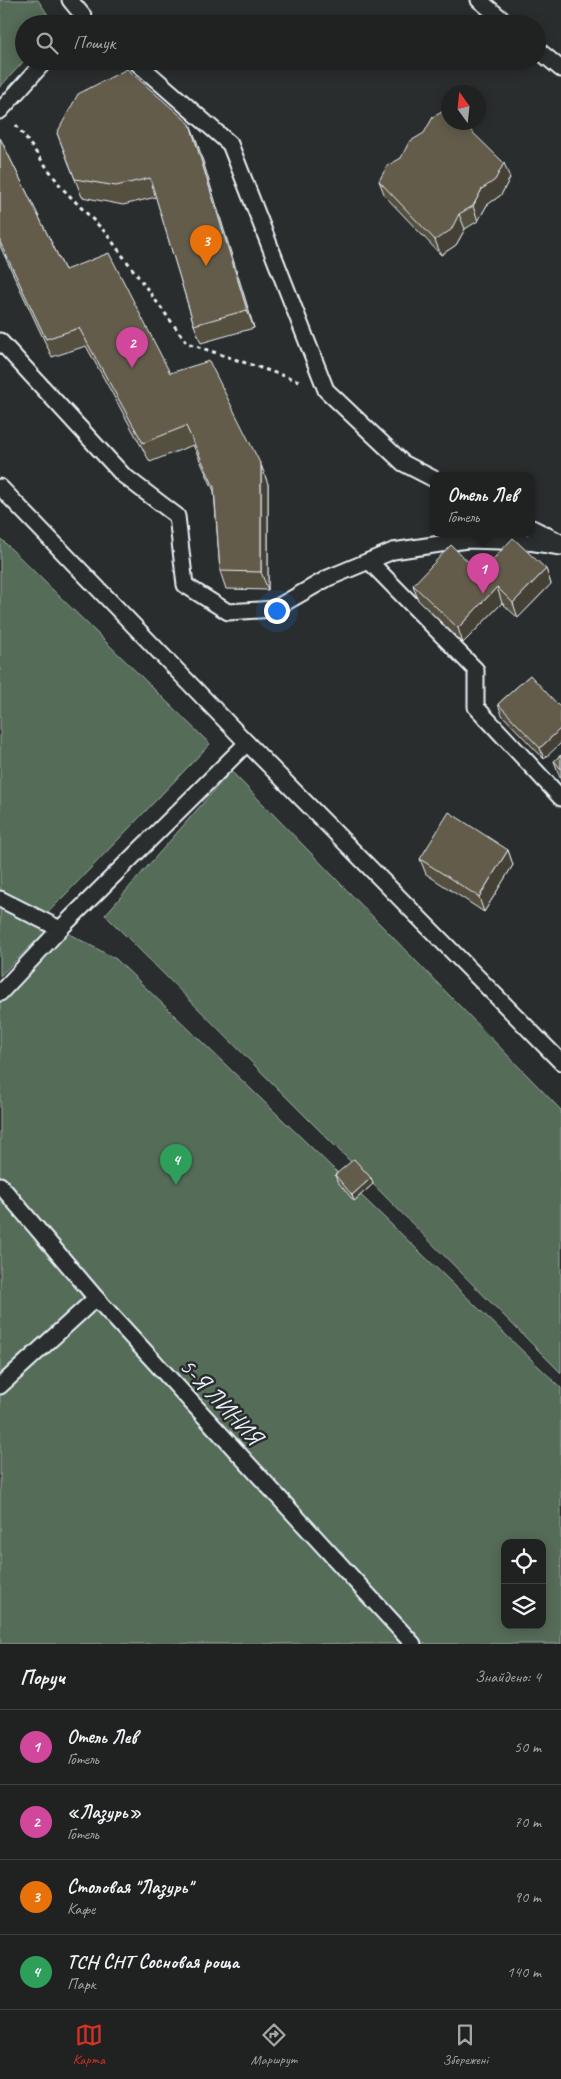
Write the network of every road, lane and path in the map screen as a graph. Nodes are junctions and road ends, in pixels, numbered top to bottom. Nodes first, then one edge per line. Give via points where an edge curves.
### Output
1 (70, 0) edge
2 (479, 0) edge
3 (80, 15) edge
4 (497, 15) edge
5 (546, 56) edge
6 (561, 69) edge
7 (37, 70) edge
8 (145, 70) edge
9 (2, 109) edge
10 (0, 341) edge
11 (326, 390) junction
12 (430, 477) edge
13 (0, 487) edge
14 (535, 530) edge
15 (561, 543) edge
16 (561, 547) edge
17 (369, 561) junction
18 (247, 743) junction
19 (561, 798) edge
20 (0, 898) edge
21 (60, 929) junction
22 (0, 993) edge
23 (561, 1062) edge
24 (0, 1185) edge
25 (96, 1298) junction
26 (0, 1386) edge
27 (413, 1644) edge

1 - 3 lane
2 - 4 lane
5 - 6 lane
7 - 9 lane
8 - 11 lane via 230,144
9 - 11 path via 62,188 106,233 187,343
10 - 17 lane via 123,475 177,516 185,585 228,612 274,608 328,578
11 - 12 lane via 403,463
13 - 18 lane
14 - 15 lane
16 - 17 lane via 529,542 467,540 393,551
17 - 19 lane via 476,670 476,707
18 - 21 lane
18 - 23 lane
20 - 21 lane
21 - 22 lane
24 - 25 lane, 5-Я ЛИНИЯ
25 - 26 lane
25 - 27 lane, 5-Я ЛИНИЯ

